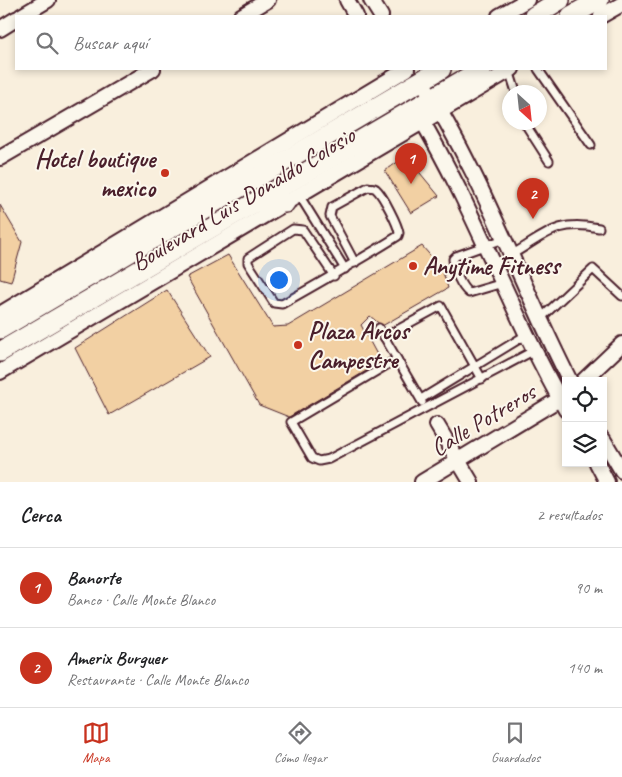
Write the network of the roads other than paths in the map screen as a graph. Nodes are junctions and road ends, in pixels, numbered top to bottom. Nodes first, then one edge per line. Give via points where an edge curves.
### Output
1 (48, 0) edge
2 (268, 0) edge
3 (347, 0) edge
4 (371, 0) edge
5 (527, 0) edge
6 (560, 0) edge
7 (599, 0) edge
8 (622, 4) edge
9 (23, 15) edge
10 (243, 15) edge
11 (355, 15) edge
12 (380, 15) edge
13 (501, 15) edge
14 (536, 15) edge
15 (573, 15) edge
16 (603, 15) edge
17 (15, 20) edge
18 (0, 29) edge
19 (151, 70) edge
20 (440, 70) edge
21 (457, 70) edge
22 (510, 70) edge
23 (539, 70) edge
24 (481, 78) edge
25 (394, 79) edge
26 (514, 85) edge
27 (425, 90) edge
28 (419, 115) junction
29 (529, 130) edge
30 (591, 146) dead end
31 (0, 158) edge
32 (548, 161) dead end
33 (292, 199) junction
34 (254, 202) junction
35 (145, 226) junction
36 (598, 228) dead end
37 (504, 239) junction
38 (486, 246) junction
39 (133, 250) junction
40 (511, 255) junction
41 (355, 263) junction
42 (345, 269) junction
43 (334, 276) junction
44 (503, 282) junction
45 (622, 296) edge
46 (0, 314) edge
47 (539, 320) junction
48 (379, 328) dead end
49 (0, 329) edge
50 (526, 335) junction
51 (384, 337) junction
52 (622, 344) edge
53 (533, 351) junction
54 (0, 352) edge
55 (397, 359) junction
56 (476, 367) junction
57 (0, 372) edge
58 (568, 377) edge
59 (587, 377) edge
60 (482, 379) junction
61 (562, 398) edge
62 (421, 399) junction
63 (562, 402) edge
64 (425, 407) junction
65 (437, 424) dead end
66 (607, 446) edge
67 (458, 461) junction
68 (599, 467) edge
69 (622, 470) edge
70 (422, 482) edge
71 (471, 482) edge
72 (608, 482) edge

1 - 9 street
2 - 10 street
3 - 11 street
4 - 12 street
5 - 13 street
6 - 14 main road
7 - 15 main road
8 - 16 street
17 - 18 street
19 - 31 street
20 - 27 main road, Boulevard Luis Donaldo Colosio
21 - 27 main road
22 - 24 street, Boulevard Luis Donaldo Colosio
22 - 26 lane
23 - 30 lane
24 - 27 main road, Boulevard Luis Donaldo Colosio
25 - 27 main road, Boulevard Luis Donaldo Colosio
25 - 28 street
25 - 35 street, Boulevard Luis Donaldo Colosio
25 - 39 main road, Boulevard Luis Donaldo Colosio
27 - 28 main road, Boulevard Luis Donaldo Colosio
27 - 37 street
28 - 33 street, Boulevard Luis Donaldo Colosio
28 - 34 main road, Boulevard Luis Donaldo Colosio
28 - 38 street via 451,170
29 - 32 lane
33 - 34 main road
33 - 42 lane
33 - 57 street, Boulevard Luis Donaldo Colosio
34 - 54 main road, Boulevard Luis Donaldo Colosio
35 - 39 main road
35 - 46 street, Boulevard Luis Donaldo Colosio
36 - 40 lane via 579,224 551,229
37 - 38 lane
37 - 40 street
38 - 44 street
38 - 44 lane via 453,259 464,289 469,293
39 - 49 main road, Boulevard Luis Donaldo Colosio
40 - 47 street
41 - 41 lane via 399,233 373,188 332,207 330,216
41 - 42 lane
42 - 43 lane
43 - 43 lane via 278,304 260,282 248,258 298,228 303,230
44 - 50 street
45 - 47 lane via 594,269
47 - 58 street
48 - 51 lane
50 - 53 street
50 - 56 lane
51 - 55 lane
51 - 56 lane via 441,306
52 - 59 street
53 - 60 lane
53 - 61 street
55 - 62 lane
55 - 64 lane via 291,422 312,458 319,461 329,459
56 - 60 lane
56 - 62 lane
60 - 64 lane
62 - 64 lane
63 - 67 street, Calle Potreros
65 - 67 street
66 - 69 street
67 - 70 street, Calle Potreros
67 - 71 street
68 - 72 street

